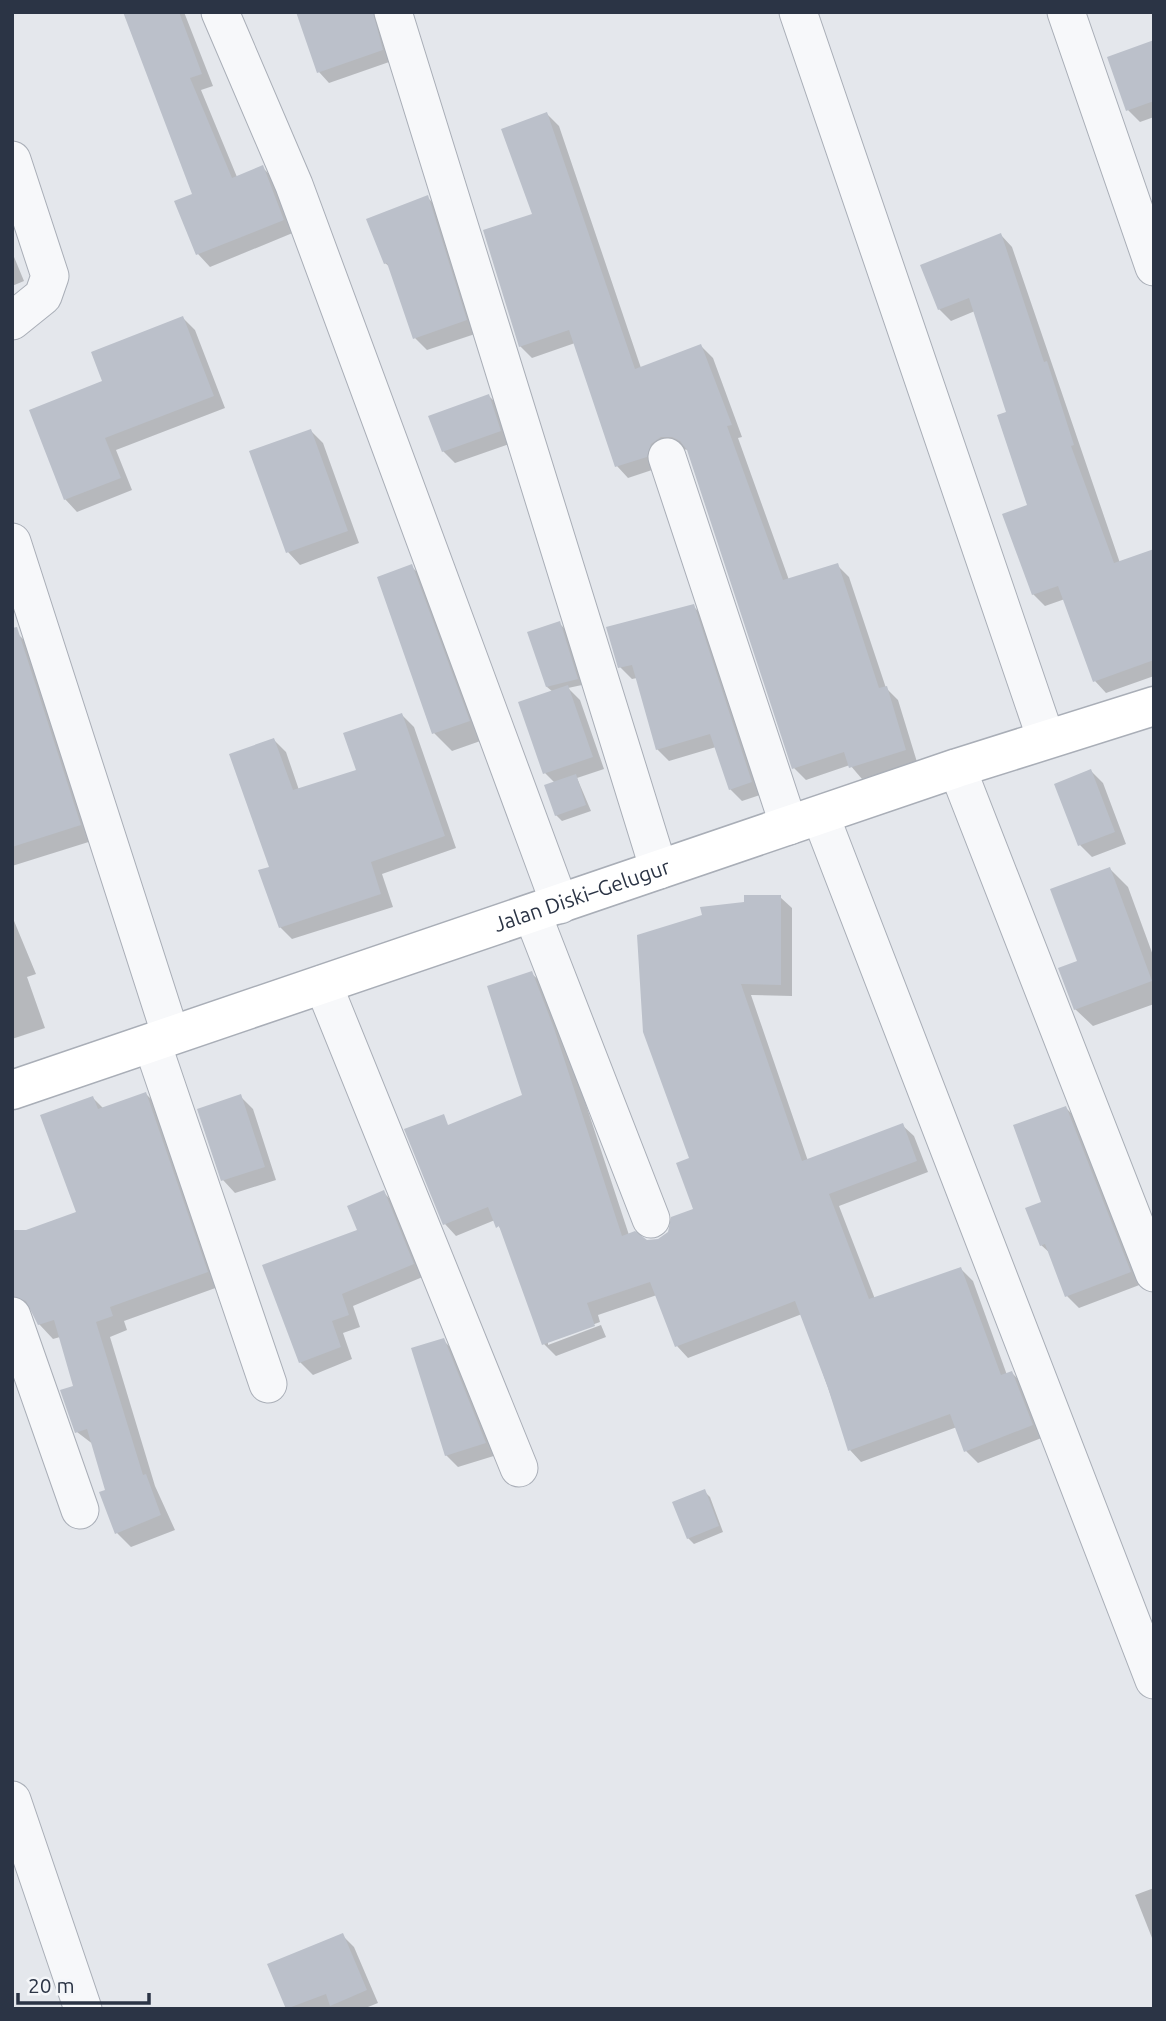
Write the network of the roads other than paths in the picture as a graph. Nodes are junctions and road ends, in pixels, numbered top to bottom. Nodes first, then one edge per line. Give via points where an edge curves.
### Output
1 (220, 12) edge
2 (393, 12) edge
3 (798, 12) edge
4 (1066, 12) edge
5 (12, 160) edge
6 (1154, 267) edge
7 (12, 321) edge
8 (667, 457) dead end
9 (12, 542) edge
10 (1154, 706) edge
11 (1046, 739) junction
12 (957, 768) junction
13 (805, 822) junction
14 (659, 870) junction
15 (546, 909) junction
16 (323, 984) junction
17 (161, 1039) junction
18 (12, 1090) edge
19 (651, 1219) dead end
20 (1154, 1273) edge
21 (12, 1316) edge
22 (268, 1384) dead end
23 (519, 1468) dead end
24 (80, 1510) dead end
25 (1154, 1680) edge
26 (12, 1800) edge
27 (83, 2009) edge

1 - 15 street via 294,185
2 - 14 street
3 - 11 street
4 - 6 street
5 - 7 street via 50,276 43,296
8 - 13 street
9 - 17 street
10 - 11 main road, Jalan Diski–Gelugur
11 - 12 main road, Jalan Diski–Gelugur
12 - 13 main road, Jalan Diski–Gelugur
12 - 20 street
13 - 14 main road, Jalan Diski–Gelugur
13 - 25 street
14 - 15 main road, Jalan Diski–Gelugur
15 - 16 main road, Jalan Diski–Gelugur
15 - 19 street
16 - 17 main road, Jalan Diski–Gelugur
16 - 23 street
17 - 18 main road, Jalan Diski–Gelugur
17 - 22 street
21 - 24 street
26 - 27 street

